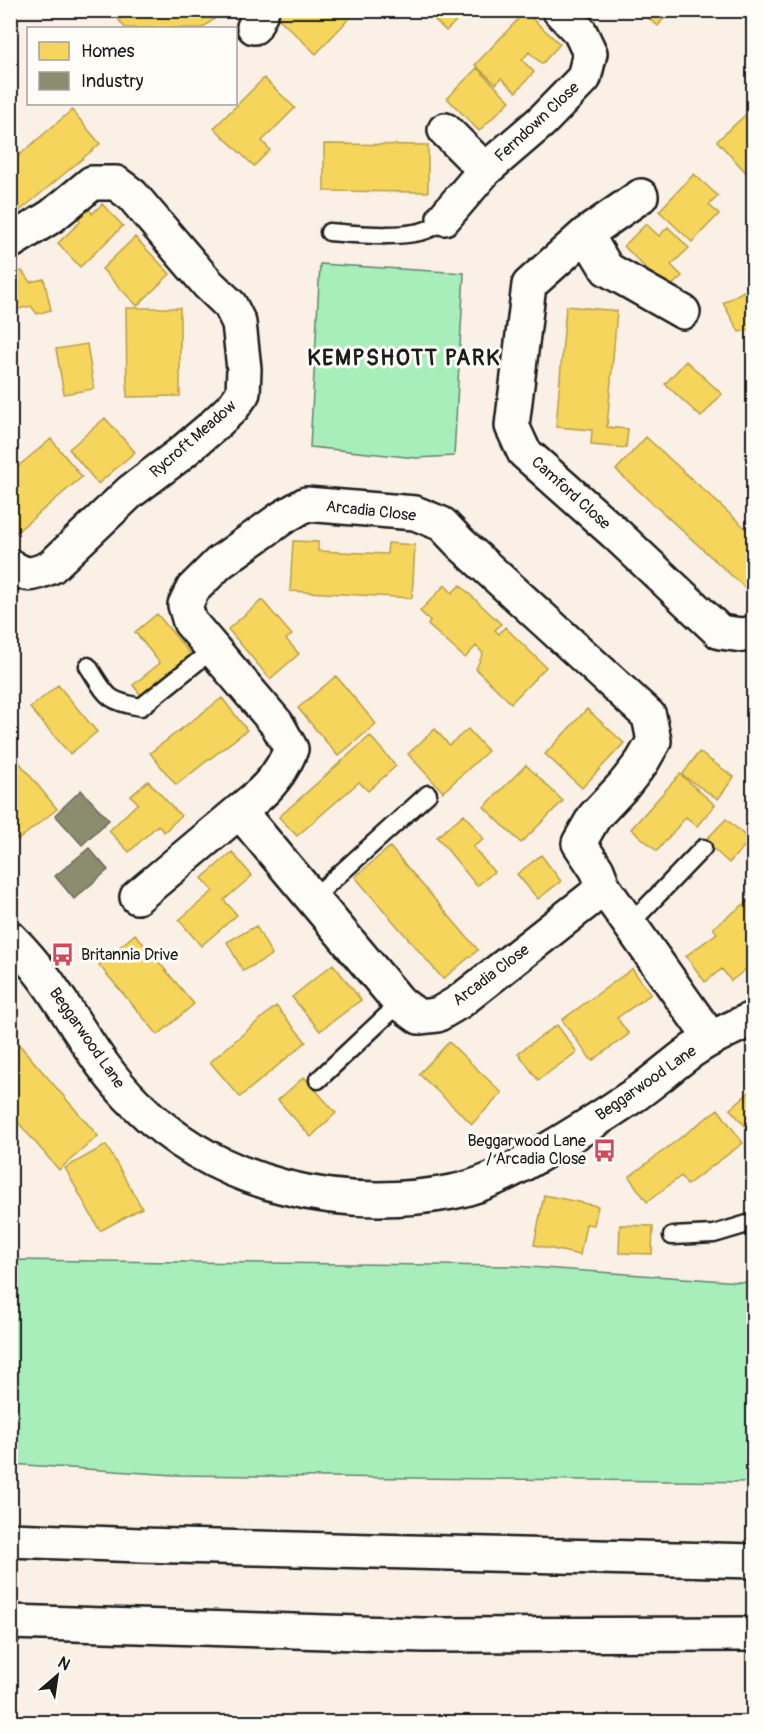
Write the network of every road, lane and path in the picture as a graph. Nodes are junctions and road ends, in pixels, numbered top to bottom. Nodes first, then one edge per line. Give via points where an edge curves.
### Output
1 (559, 10) edge
2 (445, 130) dead end
3 (485, 170) junction
4 (641, 196) dead end
5 (444, 218) joint
6 (329, 232) dead end
7 (586, 234) junction
8 (10, 242) edge
9 (683, 312) dead end
10 (10, 566) edge
11 (753, 633) edge
12 (213, 650) junction
13 (87, 666) dead end
14 (428, 794) dead end
15 (240, 812) junction
16 (703, 848) dead end
17 (604, 888) junction
18 (137, 897) dead end
19 (313, 898) junction
20 (630, 924) junction
21 (10, 938) edge
22 (400, 1003) junction
23 (753, 1018) edge
24 (711, 1039) junction
25 (318, 1080) dead end
26 (753, 1222) edge
27 (672, 1236) dead end
28 (10, 1540) edge
29 (753, 1561) edge
30 (10, 1622) edge
31 (753, 1635) edge

1 - 3 main road, Ferndown Close via 580,32 590,52 584,78
2 - 3 main road, Ferndown Close
3 - 5 main road, Ferndown Close
4 - 7 main road, Camford Close
5 - 6 lane via 433,227 410,233
7 - 9 main road via 607,269
7 - 11 main road, Camford Close via 529,285 512,426 524,452 720,632
8 - 10 main road, Rycroft Meadow via 52,216 92,183 116,183 132,195 230,305 239,323 244,369 243,393 233,407 130,492 51,567 26,575
12 - 13 lane via 141,707 119,704 108,697
12 - 15 main road, Arcadia Close via 277,724 291,749 274,781
12 - 17 main road, Arcadia Close via 190,622 185,605 193,589 219,563 306,504 416,513 442,524 649,716 654,741 642,762 594,817 579,843
14 - 19 lane
15 - 18 main road, Arcadia Close
15 - 19 main road, Arcadia Close
16 - 20 lane
17 - 20 main road, Arcadia Close
17 - 22 main road, Arcadia Close via 437,1015 419,1017
19 - 22 main road, Arcadia Close
20 - 24 main road, Arcadia Close
21 - 24 main road, Beggarwood Lane via 45,979 118,1086 168,1132 201,1153 264,1182 330,1197 398,1198 454,1192 481,1182 549,1149 636,1094
22 - 25 lane
23 - 24 main road, Beggarwood Lane
26 - 27 lane via 714,1234
28 - 29 main road
30 - 31 main road via 423,1635

